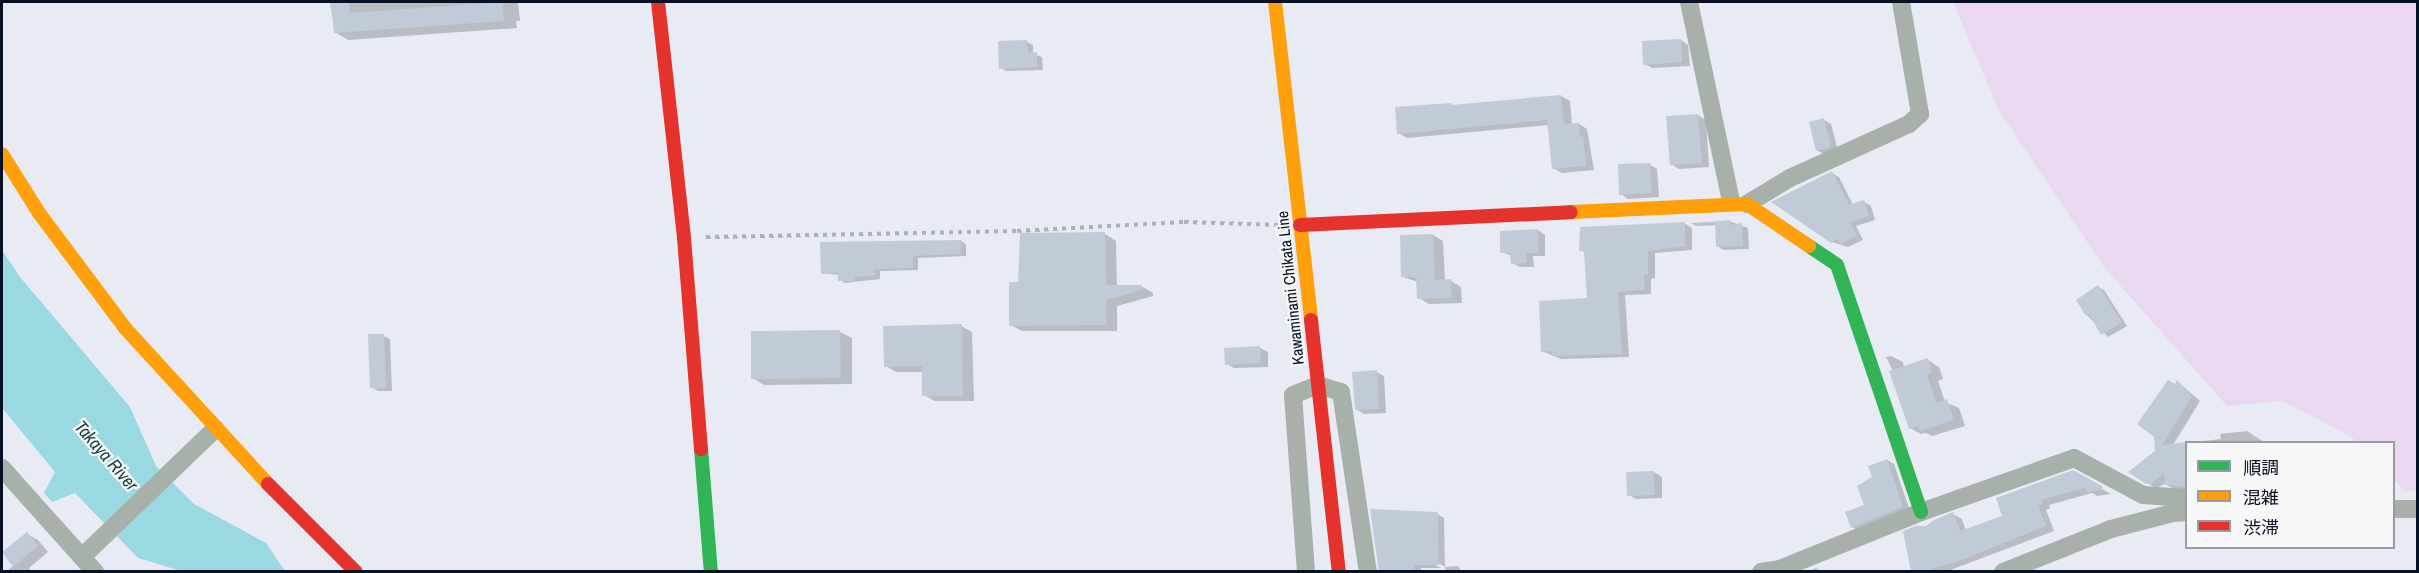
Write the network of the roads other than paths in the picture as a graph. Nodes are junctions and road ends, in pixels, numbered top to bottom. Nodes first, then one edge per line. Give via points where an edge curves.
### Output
1 (658, 2) edge
2 (1275, 2) edge
3 (1689, 2) edge
4 (1901, 2) edge
5 (2, 153) edge
6 (1739, 203) junction
7 (1300, 225) junction
8 (1318, 385) junction
9 (210, 435) junction
10 (2, 468) edge
11 (2185, 498) edge
12 (2418, 509) edge
13 (2395, 510) edge
14 (1921, 512) junction
15 (2185, 512) edge
16 (86, 553) junction
17 (95, 572) edge
18 (356, 572) edge
19 (711, 572) edge
20 (1306, 572) edge
21 (1339, 572) edge
22 (1368, 572) edge
23 (1761, 572) edge
24 (2003, 572) edge

1 - 19 street via 684,238
2 - 7 street, Kawaminami Chikata Line
3 - 6 street
4 - 6 street via 1920,114 1909,124
5 - 9 street via 39,213
6 - 7 street
6 - 14 street via 1837,265
7 - 8 street, Kawaminami Chikata Line
8 - 20 street via 1293,395
8 - 21 street, Kawaminami Chikata Line
8 - 22 street via 1341,392
9 - 16 street
9 - 18 street
10 - 16 street
11 - 14 street via 2143,495 2074,458
12 - 13 street
14 - 23 street via 1780,569
15 - 24 street via 2111,529
16 - 17 street

